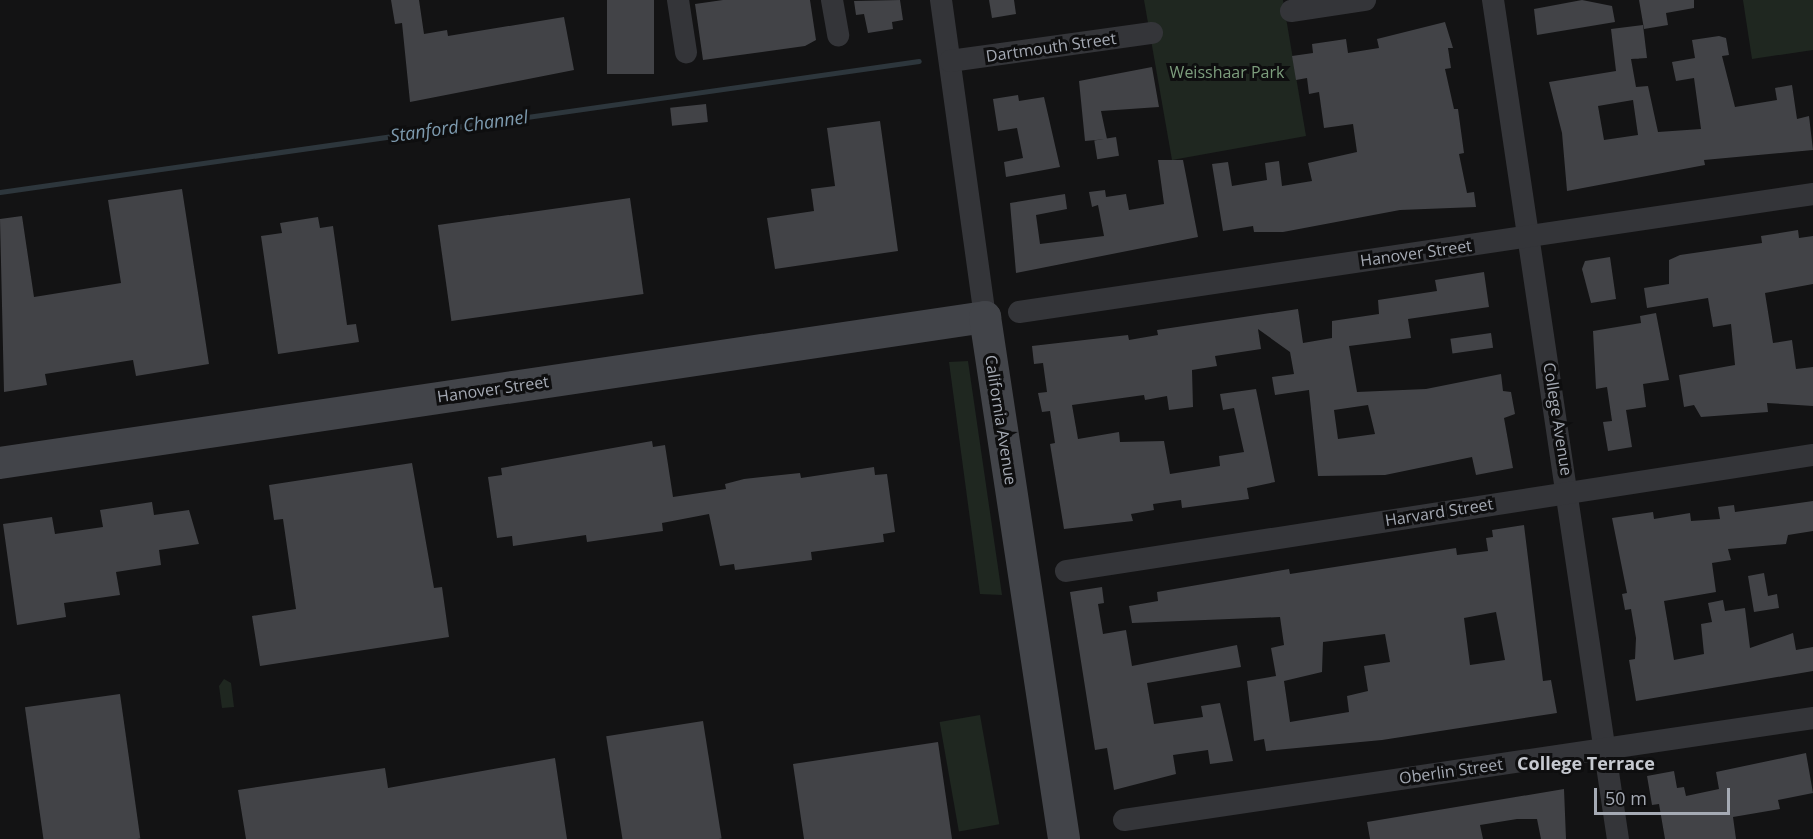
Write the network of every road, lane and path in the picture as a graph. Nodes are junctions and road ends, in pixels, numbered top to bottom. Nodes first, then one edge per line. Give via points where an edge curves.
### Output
1 (678, 0) edge
2 (832, 0) edge
3 (941, 0) edge
4 (1365, 0) edge
5 (1494, 0) edge
6 (1291, 11) dead end
7 (1152, 33) dead end
8 (838, 36) dead end
9 (686, 52) dead end
10 (950, 61) junction
11 (1813, 194) edge
12 (1530, 236) junction
13 (1019, 312) dead end
14 (986, 317) junction
15 (1813, 455) edge
16 (0, 463) edge
17 (1569, 491) junction
18 (1066, 571) dead end
19 (1813, 718) edge
20 (1605, 748) junction
21 (1124, 820) dead end
22 (1064, 839) edge
23 (1618, 839) edge

1 - 9 street
2 - 8 street
3 - 10 street, California Avenue
4 - 6 street
5 - 12 street, College Avenue
7 - 10 street, Dartmouth Street
10 - 14 street, California Avenue
11 - 12 street, Hanover Street
12 - 13 street, Hanover Street
12 - 17 street, College Avenue
14 - 16 street, Hanover Street
14 - 22 street, California Avenue
15 - 17 street, Harvard Street
17 - 18 street, Harvard Street
17 - 20 street, College Avenue
19 - 20 street, Oberlin Street
20 - 21 street, Oberlin Street
20 - 23 street, College Avenue

